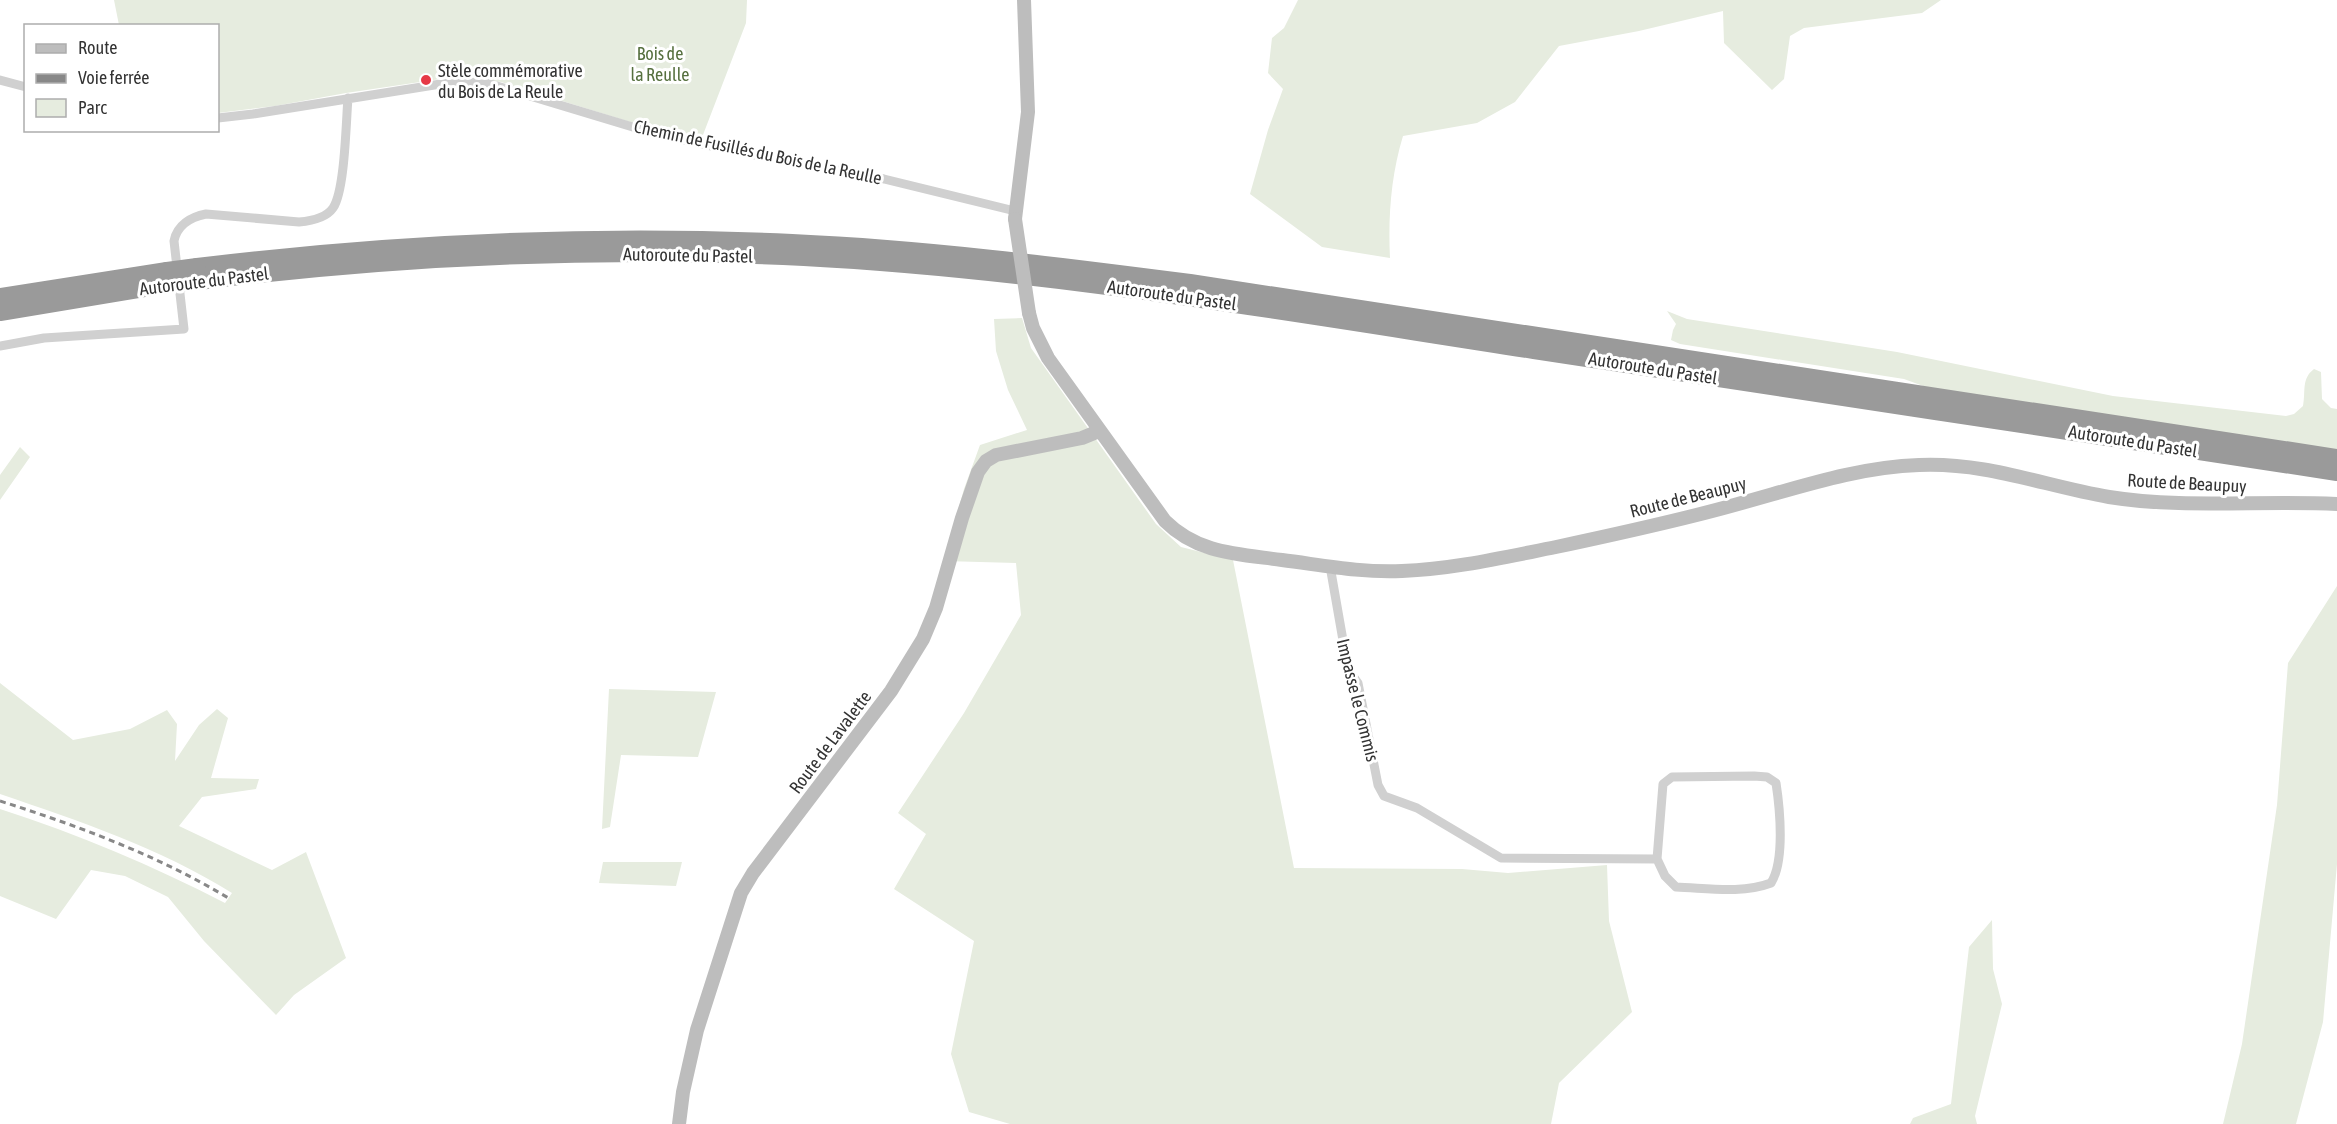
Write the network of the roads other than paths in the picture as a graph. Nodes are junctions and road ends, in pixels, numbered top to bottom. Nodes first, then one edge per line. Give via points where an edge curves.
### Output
1 (1024, 0) edge
2 (0, 80) edge
3 (24, 86) edge
4 (348, 98) junction
5 (219, 118) edge
6 (1015, 215) junction
7 (198, 274) junction
8 (167, 278) junction
9 (0, 297) edge
10 (0, 312) edge
11 (0, 346) edge
12 (1095, 425) junction
13 (2337, 458) edge
14 (2337, 472) edge
15 (2337, 504) edge
16 (1330, 566) junction
17 (1657, 860) junction
18 (679, 1124) edge

1 - 6 street via 1028,112
2 - 3 street
4 - 5 street, Chemin de Fusillés du Bois de la Reulle
4 - 6 street, Chemin de Fusillés du Bois de la Reulle via 453,82 487,83 646,131 884,179
4 - 11 street via 340,190 329,213 299,222 206,214 193,218 177,231 174,241 184,329 44,338
6 - 12 street, bridge via 1033,328 1047,358
7 - 8 highway, Autoroute du Pastel, bridge
7 - 13 highway, Autoroute du Pastel via 293,255 492,242 699,240 939,253 1190,283
7 - 14 highway, Autoroute du Pastel via 410,260 612,253 806,258 934,267 1290,312
8 - 9 highway, Autoroute du Pastel
8 - 10 highway, Autoroute du Pastel
12 - 16 street, Route de Beaupuy via 1177,533 1194,543 1238,554
12 - 18 street, Route de Lavalette via 1094,435 996,455 978,472 923,639 891,691 741,893 697,1030
15 - 16 street, Route de Beaupuy via 2109,497 1958,464 1916,465 1868,470 1624,532 1471,564 1402,571 1358,571
16 - 17 street, Impasse le Commis via 1348,669 1358,683 1378,785 1384,796 1418,808 1501,858
17 - 17 street via 1676,887 1734,890 1771,883 1779,865 1776,783 1754,776 1666,779

